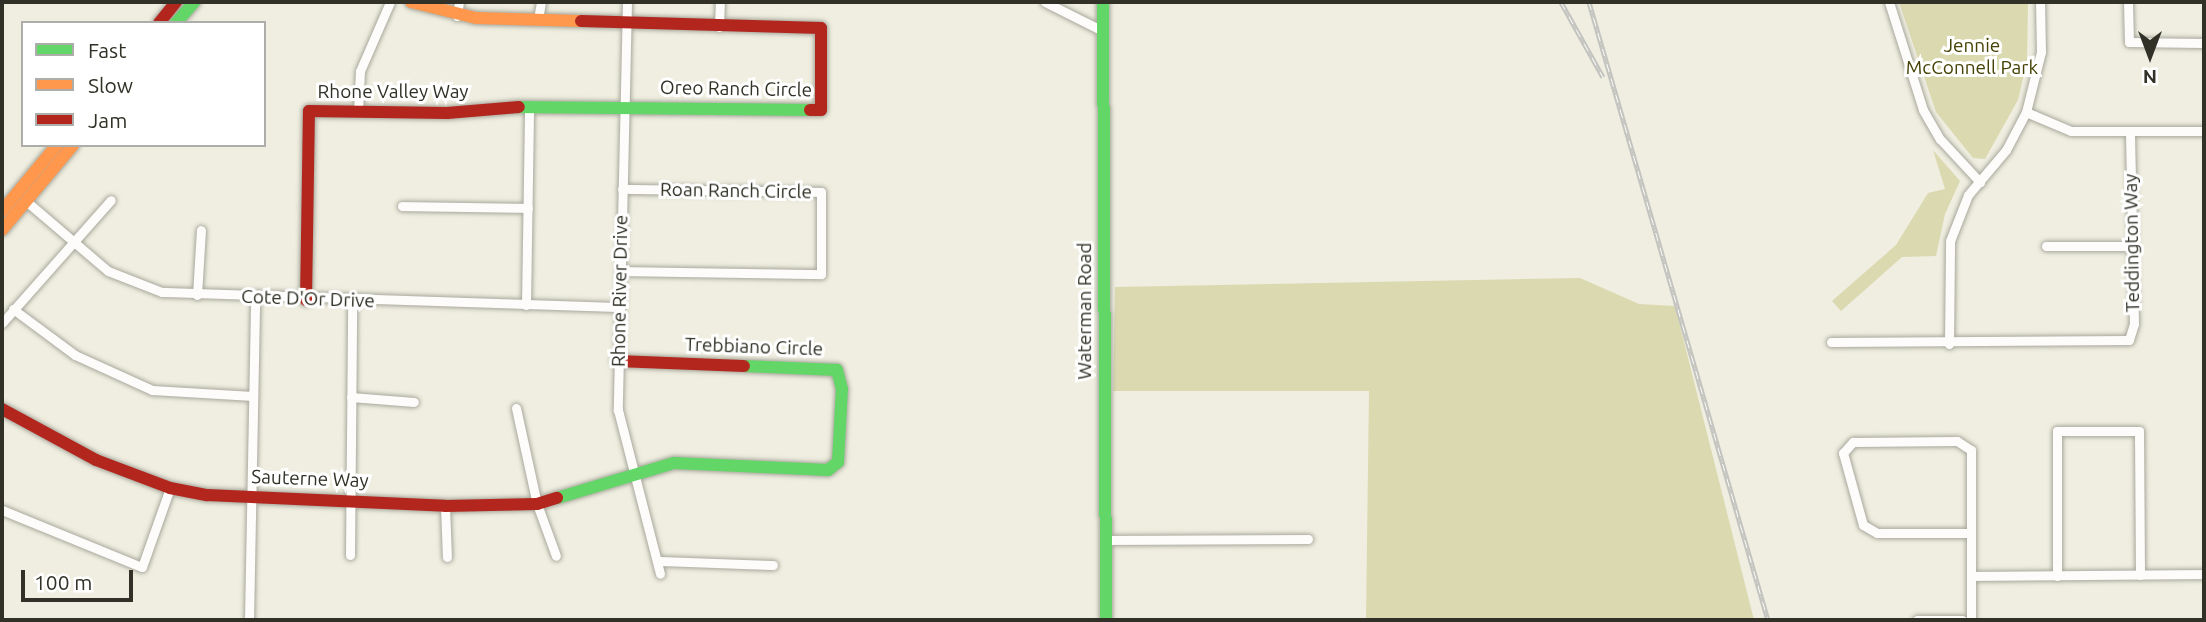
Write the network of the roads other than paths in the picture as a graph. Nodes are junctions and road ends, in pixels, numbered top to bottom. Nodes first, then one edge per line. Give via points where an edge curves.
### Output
1 (176, 2) edge
2 (390, 2) edge
3 (411, 2) edge
4 (459, 2) edge
5 (541, 2) edge
6 (627, 2) edge
7 (720, 2) edge
8 (1045, 2) edge
9 (1103, 2) edge
10 (1889, 2) edge
11 (2040, 2) edge
12 (2128, 2) edge
13 (191, 5) edge
14 (457, 16) junction
15 (538, 19) junction
16 (624, 20) junction
17 (161, 21) edge
18 (171, 21) edge
19 (178, 21) edge
20 (719, 27) junction
21 (1103, 31) junction
22 (2204, 44) edge
23 (529, 106) junction
24 (623, 107) junction
25 (358, 112) junction
26 (2026, 112) junction
27 (2204, 131) edge
28 (2130, 132) junction
29 (55, 147) edge
30 (63, 147) edge
31 (72, 147) edge
32 (1980, 182) junction
33 (622, 189) junction
34 (111, 200) dead end
35 (26, 201) junction
36 (402, 206) dead end
37 (528, 208) junction
38 (2, 211) edge
39 (2, 220) edge
40 (2, 230) edge
41 (201, 230) dead end
42 (70, 241) junction
43 (2046, 246) dead end
44 (2132, 246) junction
45 (621, 271) junction
46 (197, 295) junction
47 (255, 298) junction
48 (306, 299) junction
49 (352, 301) junction
50 (526, 305) junction
51 (620, 307) junction
52 (13, 309) junction
53 (2, 323) edge
54 (1831, 342) dead end
55 (1949, 344) junction
56 (617, 361) junction
57 (253, 397) junction
58 (351, 397) junction
59 (414, 402) dead end
60 (516, 408) dead end
61 (2, 409) edge
62 (631, 475) junction
63 (170, 488) junction
64 (251, 495) junction
65 (350, 498) junction
66 (537, 504) junction
67 (445, 506) junction
68 (2, 510) edge
69 (1970, 533) junction
70 (1308, 539) dead end
71 (1106, 540) junction
72 (350, 555) dead end
73 (556, 556) dead end
74 (447, 557) dead end
75 (658, 561) junction
76 (773, 565) dead end
77 (660, 574) dead end
78 (2204, 574) edge
79 (2140, 575) junction
80 (1971, 576) junction
81 (2057, 576) junction
82 (248, 620) edge
83 (1106, 620) edge
84 (1917, 620) edge
85 (1962, 620) edge
86 (1971, 620) edge

1 - 17 street
2 - 25 street via 360,71
3 - 14 street, Oreo Ranch Circle
4 - 14 street
5 - 15 street
6 - 16 street, Rhone River Drive
7 - 20 street
8 - 21 street
9 - 21 street, Waterman Road
10 - 32 street via 1923,110 1940,139
11 - 26 street via 2041,52
12 - 22 street via 2129,42
13 - 18 street
13 - 19 street
14 - 15 street, Oreo Ranch Circle
15 - 16 street, Oreo Ranch Circle
16 - 20 street, Oreo Ranch Circle
16 - 24 street, Rhone River Drive
20 - 24 street, Oreo Ranch Circle via 821,28 821,110
21 - 71 street, Waterman Road
23 - 24 street, Rhone Valley Way
23 - 25 street, Rhone Valley Way via 447,113
23 - 37 street
24 - 33 street, Rhone River Drive
25 - 48 street, Rhone Valley Way via 309,111
26 - 28 street via 2071,131
26 - 32 street via 2006,150
27 - 28 street
28 - 44 street, Teddington Way
29 - 38 street
30 - 39 street
31 - 35 street
32 - 55 street via 1965,202 1950,241
33 - 45 street, Rhone River Drive
33 - 45 street, Roan Ranch Circle via 821,192 821,274
34 - 42 street
35 - 40 street
35 - 42 street, Cote D'Or Drive
36 - 37 street
37 - 50 street
41 - 46 street
42 - 46 street, Cote D'Or Drive via 124,279 162,292
42 - 52 street
43 - 44 street
44 - 55 street, Teddington Way via 2134,333 2129,340
45 - 51 street, Rhone River Drive
46 - 47 street, Cote D'Or Drive
47 - 48 street, Cote D'Or Drive
47 - 57 street
48 - 49 street, Cote D'Or Drive
49 - 50 street, Cote D'Or Drive
49 - 58 street
50 - 51 street, Cote D'Or Drive
51 - 56 street, Rhone River Drive
52 - 53 street
52 - 57 street via 75,355 152,390
54 - 55 street
56 - 62 street, Rhone River Drive via 618,410
56 - 62 street, Trebbiano Circle via 821,367 837,370 842,389 838,463 828,470 674,463
57 - 64 street
58 - 59 street
58 - 65 street
60 - 66 street
61 - 63 street, Sauterne Way via 67,448
62 - 66 street, Sauterne Way
62 - 75 street, Rhone River Drive
63 - 64 street, Sauterne Way
63 - 68 street via 142,567
64 - 65 street, Sauterne Way
64 - 82 street
65 - 67 street, Sauterne Way
65 - 72 street
66 - 67 street, Sauterne Way
66 - 73 street
67 - 74 street
69 - 69 street via 1877,533 1863,525 1843,453 1853,442 1957,441 1971,450
69 - 80 street
70 - 71 street
71 - 83 street, Waterman Road
75 - 76 street
75 - 77 street, Rhone River Drive
78 - 79 street
79 - 81 street
79 - 81 street via 2139,431 2057,431
80 - 81 street
80 - 86 street
84 - 85 street

